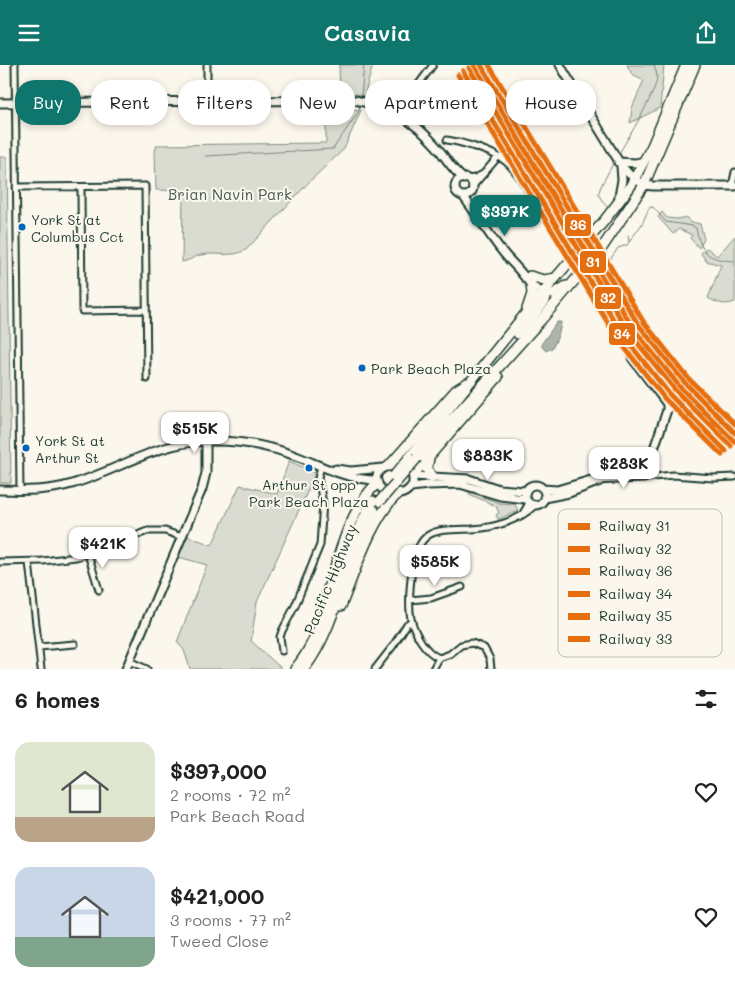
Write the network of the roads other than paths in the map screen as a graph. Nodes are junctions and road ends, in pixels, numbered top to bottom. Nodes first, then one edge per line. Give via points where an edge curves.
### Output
1 (15, 65) edge
2 (207, 65) edge
3 (433, 65) edge
4 (560, 65) edge
5 (686, 65) edge
6 (695, 65) edge
7 (15, 80) edge
8 (207, 80) edge
9 (422, 80) edge
10 (271, 101) edge
11 (178, 102) edge
12 (365, 102) edge
13 (0, 103) edge
14 (15, 103) edge
15 (81, 103) edge
16 (16, 125) edge
17 (413, 125) edge
18 (447, 140) dead end
19 (498, 157) junction
20 (644, 161) junction
21 (620, 163) junction
22 (449, 165) junction
23 (735, 172) edge
24 (485, 173) junction
25 (635, 178) junction
26 (465, 179) junction
27 (456, 184) junction
28 (644, 185) junction
29 (734, 186) edge
30 (16, 187) junction
31 (81, 188) junction
32 (472, 190) junction
33 (463, 196) junction
34 (618, 205) junction
35 (538, 213) dead end
36 (478, 215) junction
37 (556, 278) junction
38 (577, 279) junction
39 (530, 280) junction
40 (544, 291) junction
41 (146, 310) junction
42 (525, 314) junction
43 (542, 319) junction
44 (632, 359) dead end
45 (147, 379) dead end
46 (473, 379) junction
47 (454, 417) junction
48 (206, 441) junction
49 (430, 456) junction
50 (413, 458) junction
51 (321, 466) junction
52 (388, 466) junction
53 (413, 476) junction
54 (432, 477) junction
55 (735, 477) edge
56 (644, 478) junction
57 (361, 479) junction
58 (603, 479) junction
59 (377, 481) junction
60 (411, 487) junction
61 (543, 489) junction
62 (0, 490) edge
63 (20, 491) junction
64 (526, 491) junction
65 (400, 493) junction
66 (544, 498) junction
67 (373, 499) junction
68 (530, 503) junction
69 (182, 537) junction
70 (88, 554) junction
71 (0, 562) edge
72 (29, 562) junction
73 (462, 587) dead end
74 (99, 590) dead end
75 (410, 600) junction
76 (330, 617) junction
77 (412, 621) junction
78 (75, 644) dead end
79 (39, 647) junction
80 (282, 651) dead end
81 (440, 658) junction
82 (129, 661) junction
83 (41, 669) edge
84 (126, 669) edge
85 (147, 669) edge
86 (295, 669) edge
87 (304, 669) edge
88 (375, 669) edge
89 (433, 669) edge
90 (491, 669) edge

1 - 7 street
2 - 8 street
3 - 9 street
4 - 21 street
5 - 20 highway, Pacific Highway
6 - 28 highway, Pacific Highway
10 - 12 street
11 - 15 street
13 - 14 street
16 - 30 street
17 - 22 street via 428,136
18 - 19 street via 458,141
19 - 24 street
19 - 35 street via 506,161 517,175
20 - 21 street
20 - 25 highway, Pacific Highway
21 - 25 street
21 - 34 street via 622,180
22 - 26 street
22 - 27 street
23 - 29 street
24 - 26 street
24 - 32 street
25 - 28 street
25 - 34 highway, Pacific Highway
26 - 27 street
26 - 32 street via 471,183
27 - 33 street via 456,192
28 - 29 street
28 - 38 highway, Pacific Highway
30 - 31 street
30 - 63 street
31 - 41 street via 82,311
31 - 41 street via 145,186
32 - 33 street
32 - 36 street
33 - 36 street
34 - 37 highway, Pacific Highway
36 - 39 street via 502,252
37 - 39 highway
37 - 40 highway, Pacific Highway
38 - 40 highway via 556,292 549,294
38 - 43 highway, Pacific Highway
39 - 40 street via 538,290
39 - 42 highway via 532,294
40 - 42 highway, Pacific Highway
40 - 47 highway via 544,301 465,397
41 - 45 street
42 - 46 highway, Pacific Highway
43 - 47 highway, Pacific Highway
43 - 49 highway via 502,372
44 - 56 street via 668,404
46 - 50 highway, Pacific Highway
46 - 52 highway via 456,390
47 - 50 highway, Pacific Highway
48 - 51 street via 266,446
48 - 63 street via 165,447 63,487
48 - 69 street via 205,479
49 - 53 highway
49 - 54 highway via 427,469
50 - 67 highway, Pacific Highway, bridge
51 - 52 street via 351,471
51 - 57 street
51 - 80 street via 318,478 323,503 320,545 296,607 282,631
52 - 53 street via 403,467
52 - 59 street via 378,472
53 - 54 street
53 - 60 street
54 - 64 street via 469,479 499,489
55 - 56 street via 674,475
56 - 58 street
57 - 59 street
57 - 67 street
58 - 61 street via 557,490
58 - 66 street via 570,493
59 - 65 street via 385,493
59 - 67 highway
60 - 65 street
60 - 68 street via 460,484
61 - 64 street via 533,485
61 - 66 street
62 - 63 street
64 - 68 street
65 - 76 highway via 381,515 340,607
66 - 68 street via 541,503
67 - 76 highway, Pacific Highway via 364,531
67 - 86 highway, Pacific Highway via 355,534 316,635
68 - 75 street via 529,511 521,515 482,528 434,531 424,539 415,555
69 - 70 street via 160,530 147,531
69 - 82 street
70 - 72 street
70 - 74 street
71 - 72 street
72 - 79 street
73 - 75 street via 431,598
75 - 77 street
76 - 87 highway, Pacific Highway via 316,652
77 - 81 street via 430,653
77 - 88 street
78 - 79 street
79 - 83 street
81 - 89 street
81 - 90 street via 461,645 472,643 484,648
82 - 84 street
82 - 85 street

